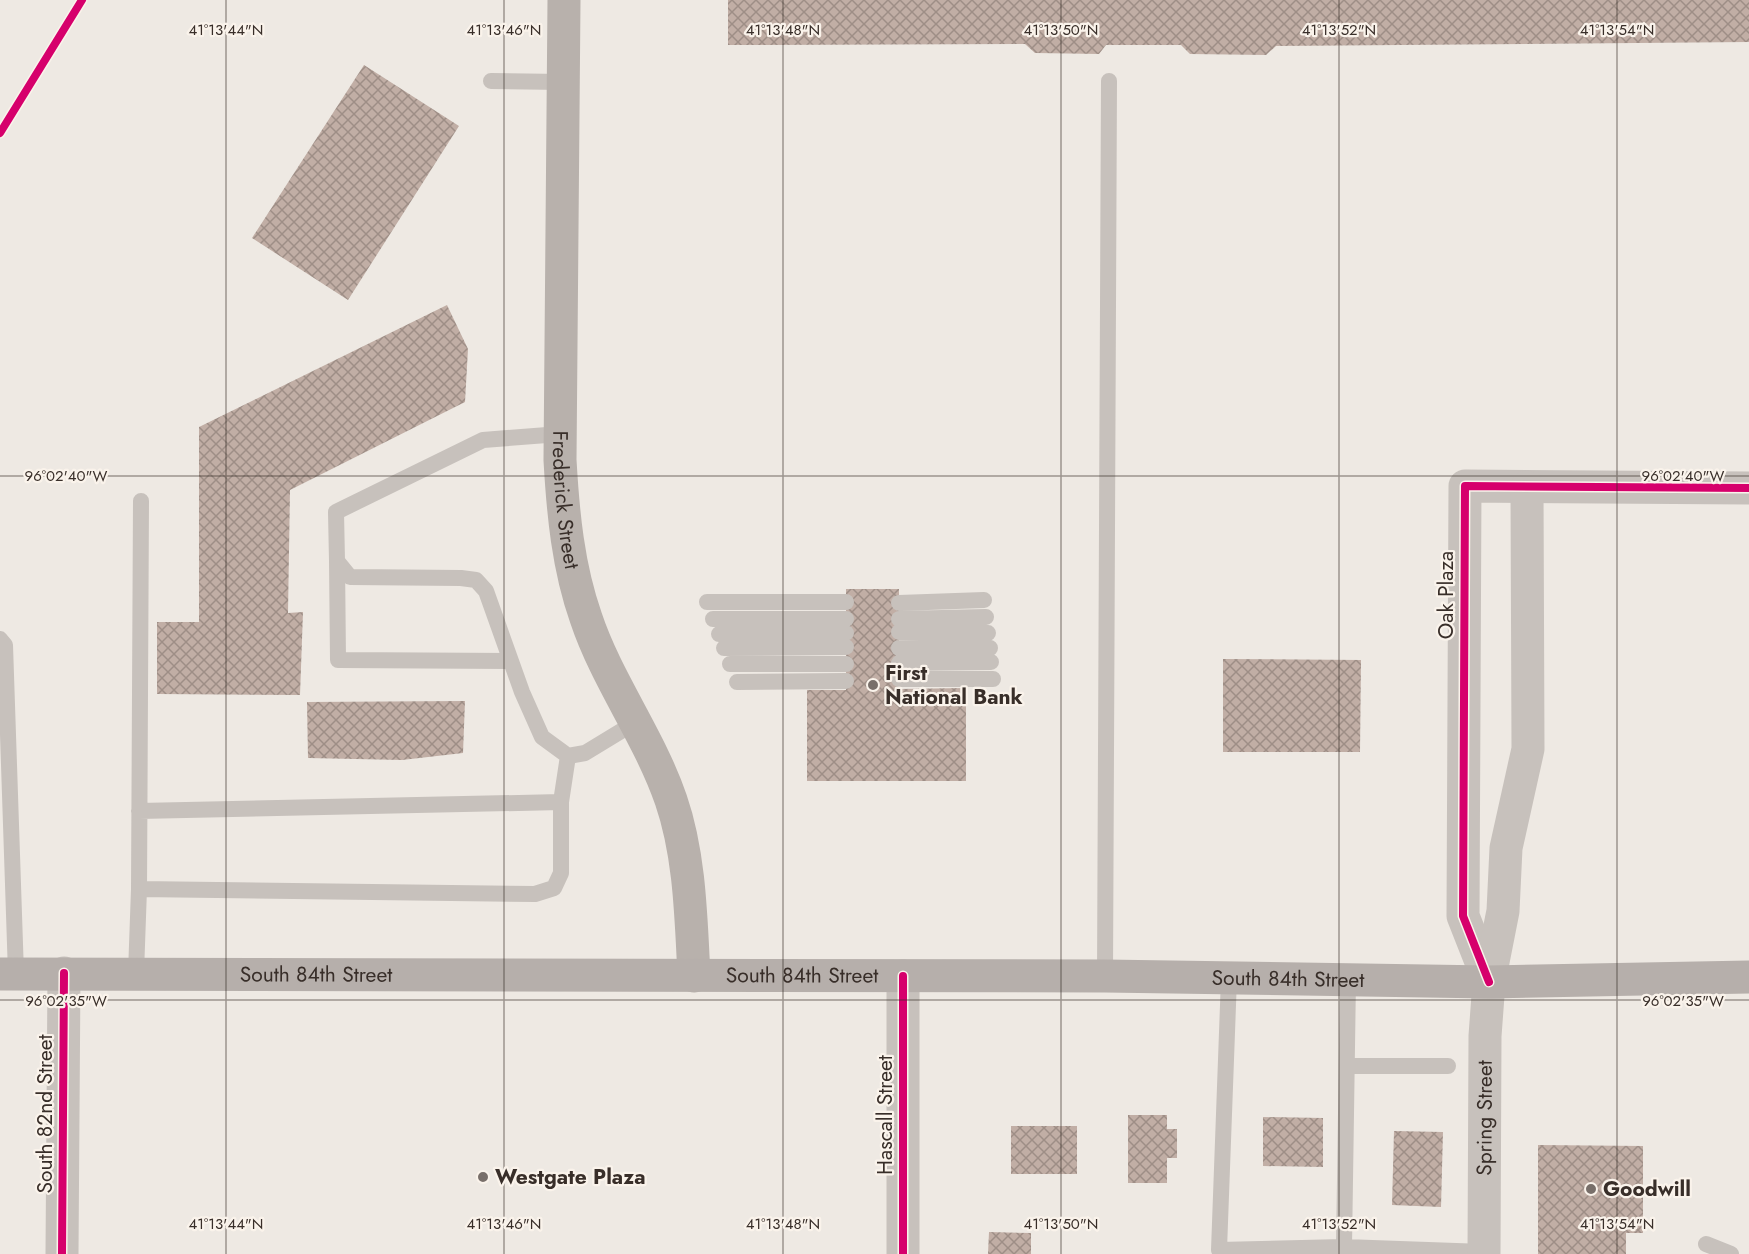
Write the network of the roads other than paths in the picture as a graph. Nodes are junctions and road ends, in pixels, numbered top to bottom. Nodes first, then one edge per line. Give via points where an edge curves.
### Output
1 (564, 0) edge
2 (491, 81) dead end
3 (1109, 81) dead end
4 (563, 82) junction
5 (560, 434) junction
6 (1527, 487) junction
7 (1749, 488) edge
8 (141, 501) dead end
9 (337, 561) junction
10 (707, 602) dead end
11 (846, 602) dead end
12 (988, 632) junction
13 (0, 639) edge
14 (899, 641) junction
15 (846, 649) junction
16 (511, 661) junction
17 (730, 664) dead end
18 (993, 679) dead end
19 (737, 682) dead end
20 (636, 722) junction
21 (5, 750) edge
22 (568, 756) junction
23 (561, 802) junction
24 (139, 811) junction
25 (139, 889) junction
26 (64, 973) junction
27 (136, 973) junction
28 (8, 974) edge
29 (694, 976) junction
30 (903, 976) junction
31 (1105, 976) junction
32 (1749, 977) edge
33 (1229, 978) junction
34 (1348, 980) junction
35 (1489, 982) junction
36 (1347, 1066) junction
37 (1448, 1066) dead end
38 (1706, 1244) dead end
39 (1344, 1247) junction
40 (1219, 1252) edge
41 (1484, 1253) edge
42 (62, 1254) edge
43 (903, 1254) edge
44 (1731, 1254) edge

1 - 4 main road, Frederick Street
2 - 4 lane
3 - 31 lane
4 - 5 main road, Frederick Street
5 - 9 lane via 483,440 336,512
5 - 20 main road, Frederick Street via 562,508 571,564 586,618
6 - 7 street, Oak Plaza
6 - 35 street via 1528,749 1506,848 1503,911
6 - 35 street, Oak Plaza via 1465,486 1463,916
8 - 24 lane
9 - 16 lane via 350,577 476,580 486,591
9 - 16 lane via 338,660
10 - 11 lane
12 - 14 lane
12 - 14 lane
12 - 14 lane
13 - 21 lane via 5,645
14 - 18 lane
15 - 15 lane via 719,634
15 - 17 lane
15 - 19 lane
16 - 22 lane via 542,737
20 - 22 lane via 585,753
20 - 29 main road, Frederick Street via 668,792 682,846
21 - 28 lane
22 - 23 lane
23 - 24 lane
23 - 25 lane via 561,873 554,888 535,894
24 - 25 lane
25 - 27 lane
26 - 27 main road, South 84th Street
26 - 28 main road, South 84th Street
26 - 42 street, South 82nd Street
27 - 29 main road, South 84th Street
29 - 30 main road, South 84th Street
30 - 31 main road, South 84th Street
30 - 43 street, Hascall Street
31 - 33 main road, South 84th Street
32 - 35 main road, South 84th Street
33 - 34 main road, South 84th Street
33 - 40 lane
34 - 35 main road, South 84th Street
34 - 36 lane
35 - 41 street, Spring Street via 1485,1036
36 - 37 lane
36 - 39 lane
38 - 44 lane
39 - 40 lane
39 - 41 lane

